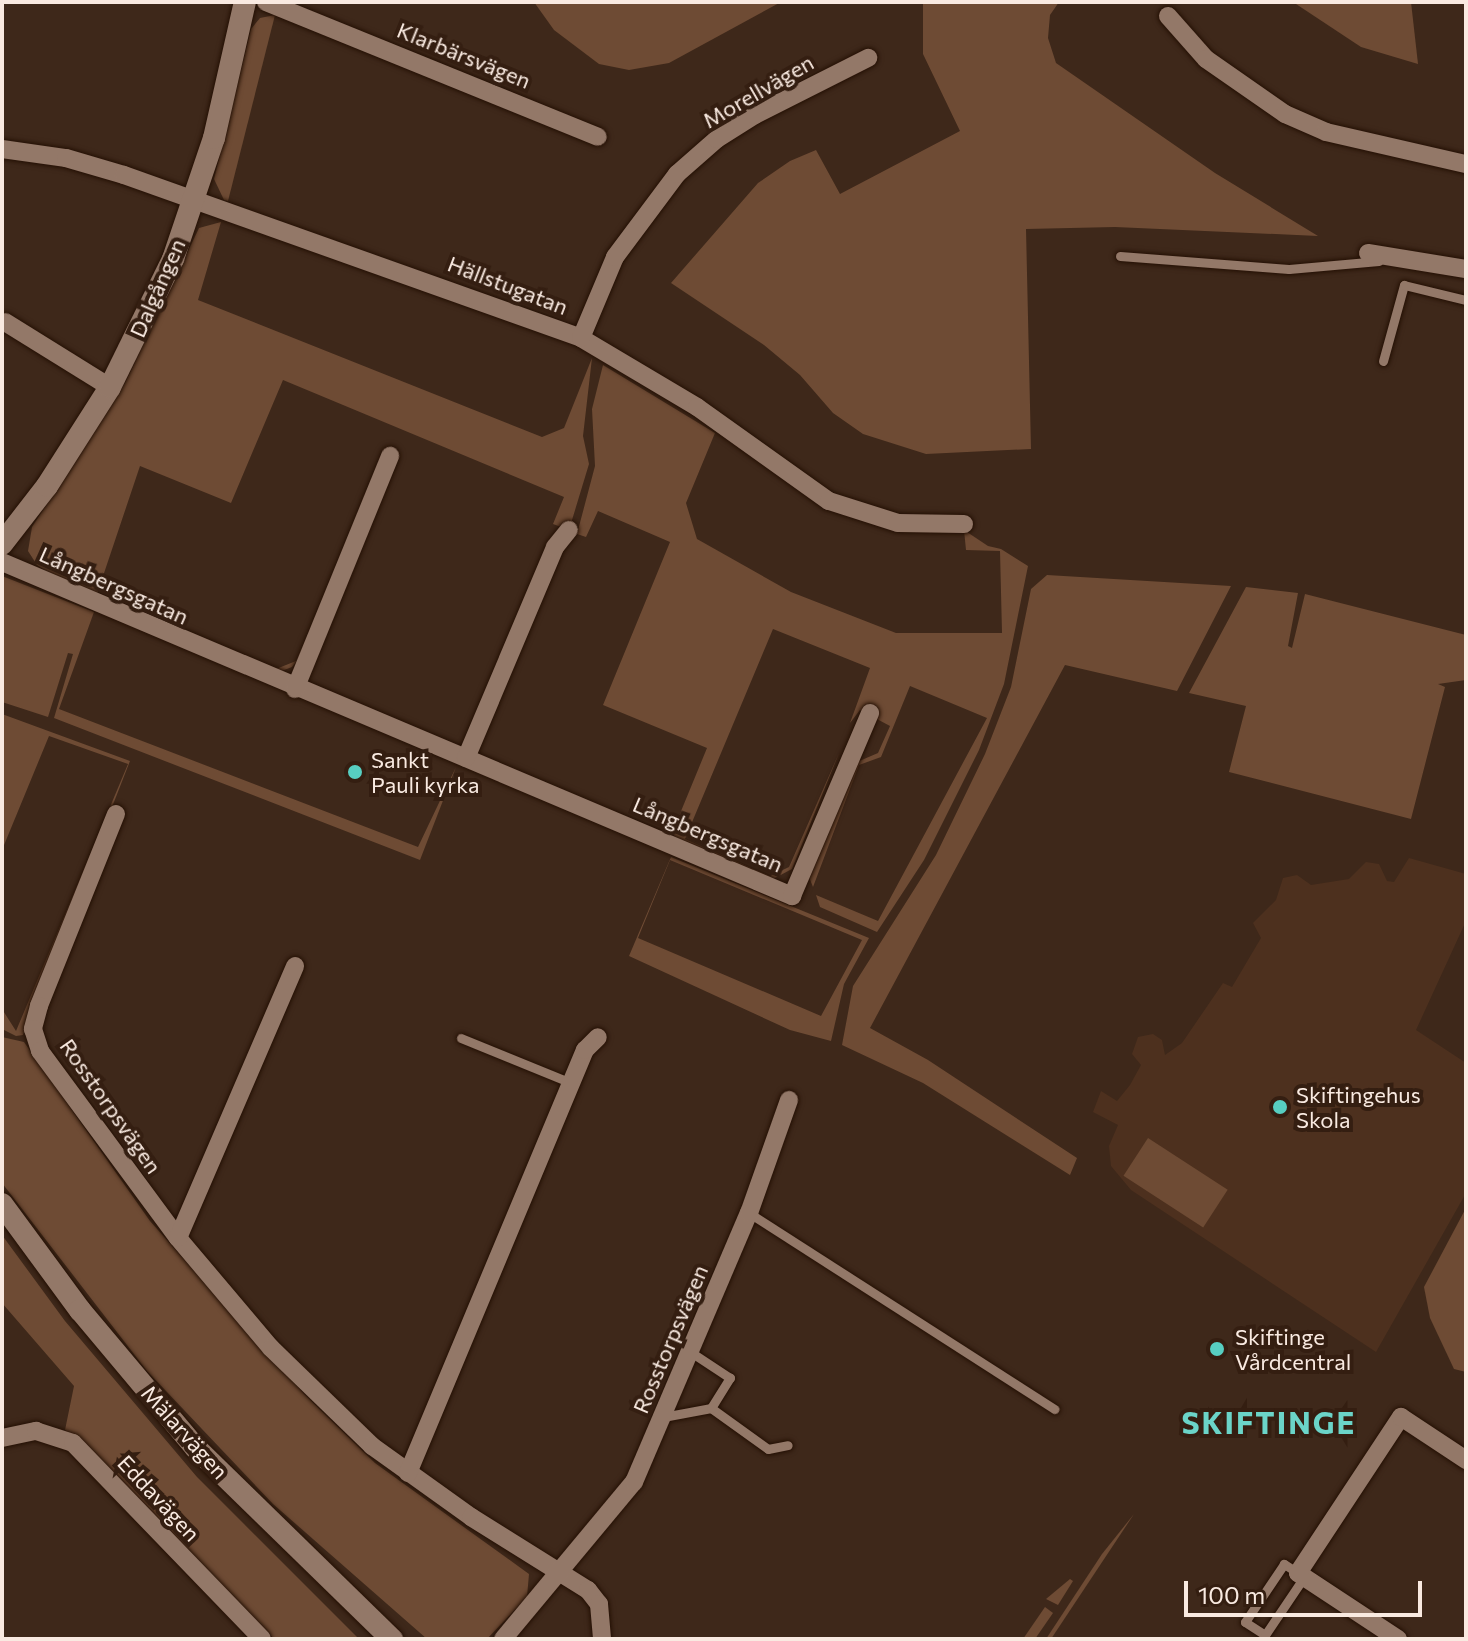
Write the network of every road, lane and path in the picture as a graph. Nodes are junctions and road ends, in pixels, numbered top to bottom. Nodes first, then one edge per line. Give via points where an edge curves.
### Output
1 (245, 2) edge
2 (266, 2) edge
3 (1168, 16) dead end
4 (868, 58) dead end
5 (598, 137) dead end
6 (2, 149) edge
7 (1466, 164) edge
8 (195, 199) junction
9 (1368, 253) dead end
10 (1120, 256) dead end
11 (1402, 257) junction
12 (1466, 269) edge
13 (1466, 300) edge
14 (5, 322) dead end
15 (581, 338) junction
16 (1383, 361) dead end
17 (110, 387) junction
18 (390, 456) dead end
19 (964, 524) dead end
20 (569, 530) dead end
21 (2, 544) edge
22 (2, 562) edge
23 (295, 689) junction
24 (870, 713) dead end
25 (466, 758) junction
26 (116, 814) dead end
27 (295, 966) dead end
28 (598, 1037) dead end
29 (461, 1038) dead end
30 (571, 1083) junction
31 (789, 1100) dead end
32 (2, 1204) edge
33 (749, 1213) junction
34 (178, 1238) junction
35 (689, 1351) junction
36 (711, 1408) junction
37 (1054, 1409) dead end
38 (663, 1417) junction
39 (2, 1438) edge
40 (788, 1445) dead end
41 (1466, 1460) edge
42 (408, 1473) junction
43 (558, 1575) junction
44 (1301, 1575) junction
45 (262, 1639) edge
46 (392, 1639) edge
47 (503, 1639) edge
48 (602, 1639) edge
49 (1398, 1639) edge

1 - 8 street, Dalgången
2 - 5 street, Klarbärsvägen
3 - 7 street via 1206,59 1285,114 1326,132
4 - 15 street, Morellvägen via 755,115 677,174 615,257
6 - 8 street, Hällstugatan via 66,158
8 - 15 street, Hällstugatan
8 - 17 street, Dalgången via 167,271
9 - 11 street
10 - 11 lane via 1289,269
11 - 12 street
13 - 16 lane via 1404,285
14 - 17 street
15 - 19 street, Hällstugatan via 697,407 829,501 898,523
17 - 21 street, Dalgången via 47,486
18 - 23 street
20 - 25 street via 555,547
22 - 23 street, Långbergsgatan
23 - 25 street, Långbergsgatan
24 - 25 street, Långbergsgatan via 792,896
26 - 34 street, Rosstorpsvägen via 33,1029 40,1051
27 - 34 street
28 - 30 street via 585,1050
29 - 30 lane
30 - 42 street
31 - 33 street, Rosstorpsvägen
32 - 46 street, Mälarvägen via 80,1310 196,1448
33 - 35 street, Rosstorpsvägen
33 - 37 lane
34 - 42 street, Rosstorpsvägen via 271,1348 372,1446
35 - 36 lane via 730,1378
35 - 38 street, Rosstorpsvägen
36 - 38 lane
36 - 40 lane via 768,1449
38 - 43 street, Rosstorpsvägen via 634,1482
39 - 45 street, Eddavägen via 36,1431 73,1443
41 - 44 street via 1401,1417
42 - 43 street, Rosstorpsvägen
43 - 47 street, Rosstorpsvägen
43 - 48 street, Rosstorpsvägen via 595,1597
44 - 44 lane via 1265,1635 1245,1622 1284,1564
44 - 49 street

